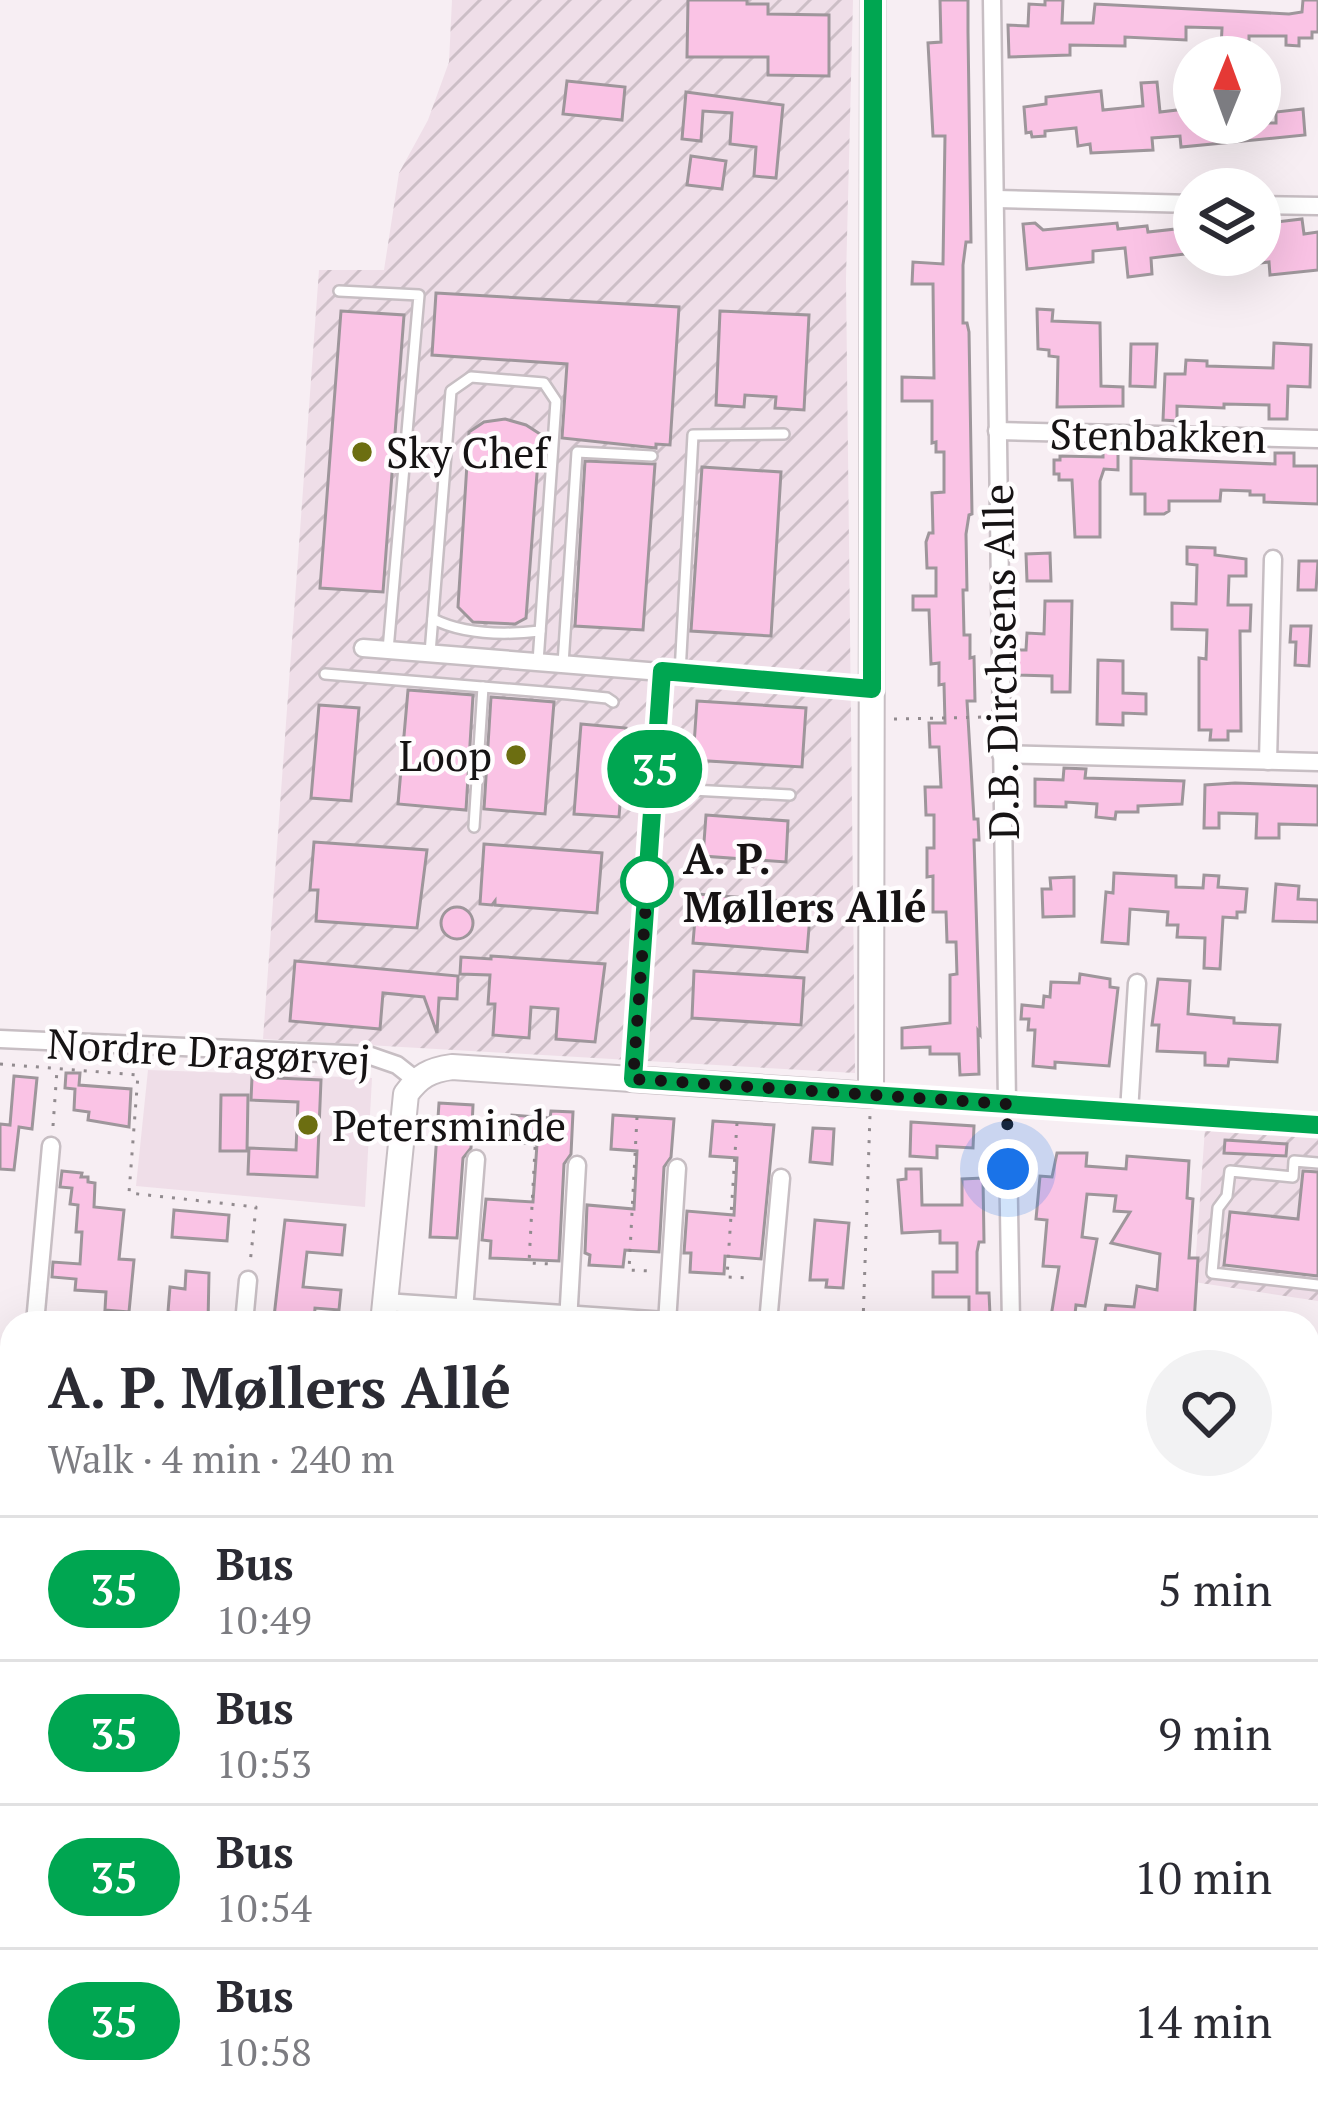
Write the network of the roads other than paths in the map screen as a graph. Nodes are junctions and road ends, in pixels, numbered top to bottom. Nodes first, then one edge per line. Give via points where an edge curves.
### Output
1 (873, 0) edge
2 (992, 0) edge
3 (996, 199) junction
4 (1173, 203) edge
5 (1281, 205) edge
6 (1318, 206) edge
7 (339, 290) dead end
8 (997, 431) junction
9 (784, 434) dead end
10 (1318, 440) edge
11 (652, 456) dead end
12 (1273, 560) dead end
13 (433, 620) junction
14 (540, 631) junction
15 (363, 648) dead end
16 (388, 650) junction
17 (430, 653) junction
18 (538, 662) junction
19 (563, 664) junction
20 (671, 672) junction
21 (325, 674) dead end
22 (483, 687) junction
23 (872, 689) junction
24 (613, 702) dead end
25 (1001, 754) junction
26 (1268, 761) junction
27 (1318, 762) edge
28 (653, 788) junction
29 (790, 795) dead end
30 (474, 827) dead end
31 (1137, 982) dead end
32 (0, 1039) edge
33 (416, 1079) junction
34 (633, 1079) junction
35 (871, 1095) junction
36 (1007, 1104) junction
37 (1129, 1112) junction
38 (1318, 1125) edge
39 (51, 1146) road end
40 (1008, 1154) dead end
41 (476, 1159) dead end
42 (1318, 1163) edge
43 (577, 1165) dead end
44 (676, 1168) dead end
45 (781, 1178) dead end
46 (248, 1280) road end
47 (1318, 1285) edge
48 (36, 1311) edge
49 (245, 1311) edge
50 (384, 1311) edge
51 (463, 1311) edge
52 (568, 1311) edge
53 (668, 1311) edge
54 (769, 1311) edge
55 (1010, 1311) edge

1 - 23 street
2 - 3 street, D.B. Dirchsens Alle
3 - 4 street
3 - 8 street, D.B. Dirchsens Alle
5 - 6 street
7 - 16 lane via 419,296
8 - 10 street, Stenbakken
8 - 25 street, D.B. Dirchsens Alle
9 - 20 lane via 693,435
11 - 19 lane via 577,452
12 - 26 street
13 - 14 lane via 452,629
13 - 14 lane via 451,391 471,377 544,383 556,400
13 - 17 lane
14 - 18 lane
15 - 16 street
16 - 17 street
17 - 18 street
18 - 19 street
19 - 20 street
20 - 23 street
20 - 28 street
21 - 22 lane
22 - 24 lane
22 - 30 lane
23 - 35 street
25 - 26 street
25 - 36 street, D.B. Dirchsens Alle
26 - 27 street
28 - 29 lane
28 - 34 street
31 - 37 street
32 - 33 street, Nordre Dragørvej via 368,1055
33 - 34 street, Nordre Dragørvej via 452,1067
33 - 50 street via 400,1129
34 - 35 street, Nordre Dragørvej
35 - 36 street, Nordre Dragørvej
36 - 37 street, Nordre Dragørvej
37 - 38 street, Nordre Dragørvej
39 - 48 street
40 - 55 street
41 - 51 street
42 - 47 lane via 1294,1161 1293,1177 1230,1171 1212,1273
43 - 52 street
44 - 53 street
45 - 54 street
46 - 49 street

